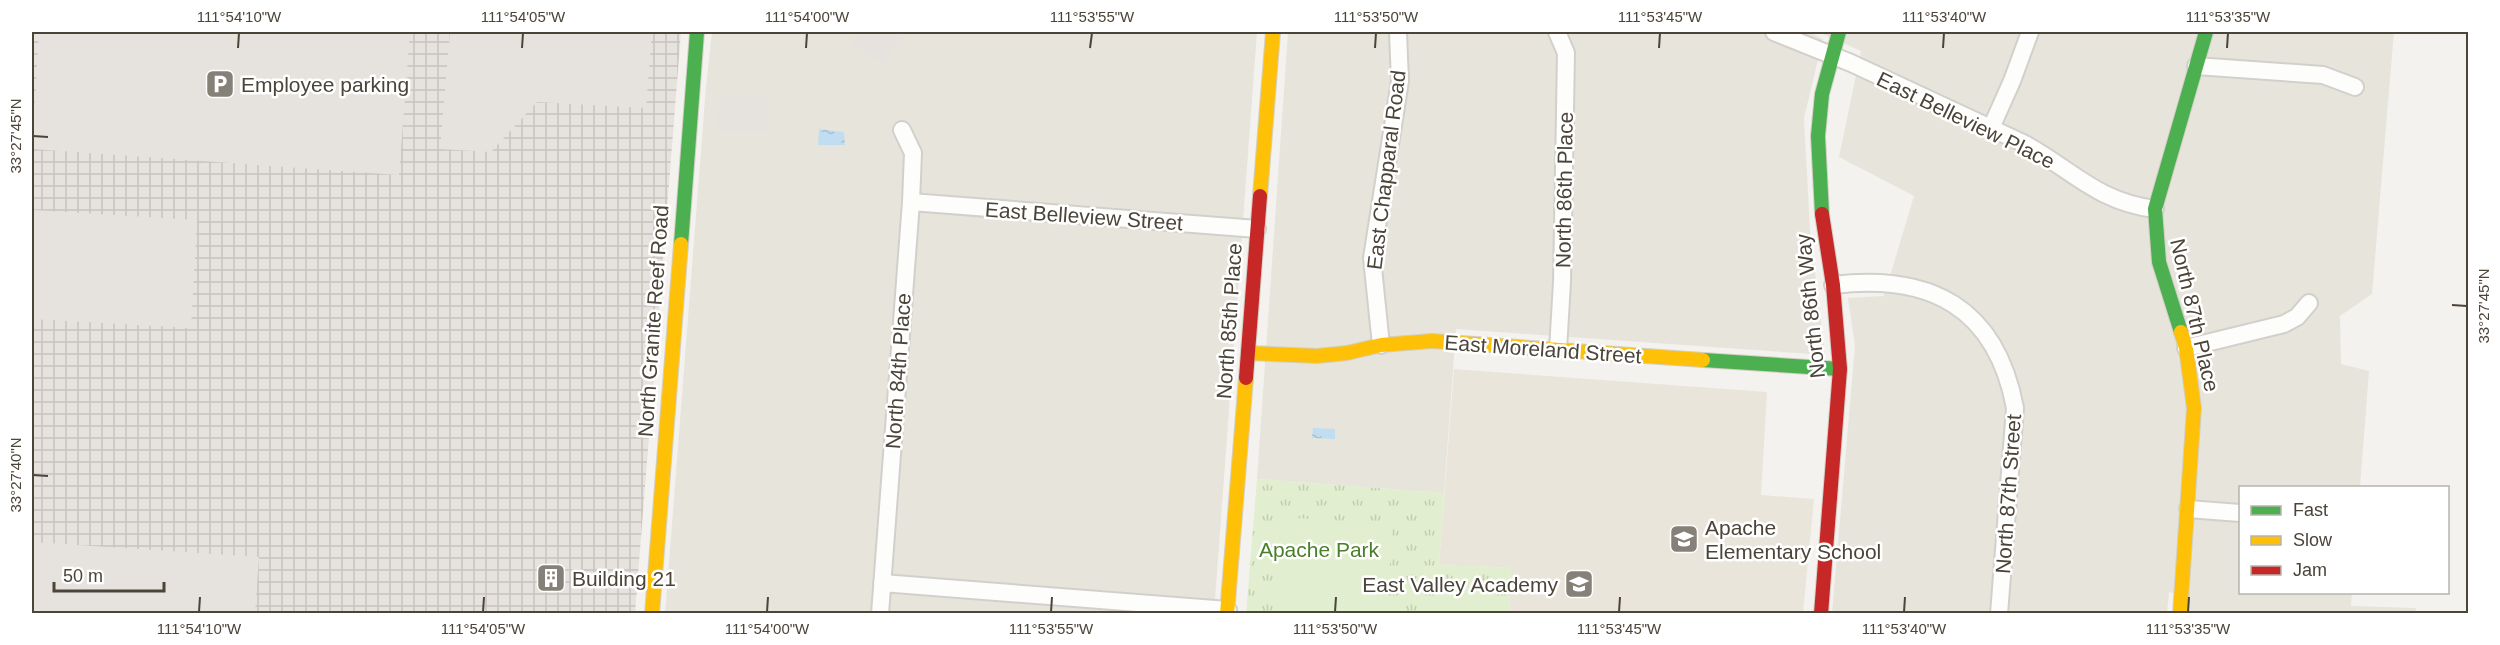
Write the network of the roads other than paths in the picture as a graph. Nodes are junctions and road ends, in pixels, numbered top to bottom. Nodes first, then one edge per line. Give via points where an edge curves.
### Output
1 (697, 32) edge
2 (1273, 32) edge
3 (1398, 32) edge
4 (1557, 32) edge
5 (1774, 32) edge
6 (1839, 32) edge
7 (2030, 32) edge
8 (2206, 32) edge
9 (1833, 55) junction
10 (2196, 66) junction
11 (2355, 87) dead end
12 (1991, 128) junction
13 (902, 130) dead end
14 (911, 202) junction
15 (2156, 209) junction
16 (1257, 229) junction
17 (1833, 285) junction
18 (2309, 303) dead end
19 (1381, 345) junction
20 (2186, 348) junction
21 (1558, 350) junction
22 (1248, 352) junction
23 (1840, 369) junction
24 (2188, 509) junction
25 (2239, 513) edge
26 (882, 584) junction
27 (1227, 612) edge
28 (651, 614) edge
29 (880, 614) edge
30 (1821, 614) edge
31 (1999, 614) edge
32 (2180, 614) edge

1 - 28 street, North Granite Reef Road
2 - 16 street, North 85th Place
3 - 19 street, East Chapparal Road via 1400,81 1372,258
4 - 21 street, North 86th Place via 1566,53
5 - 9 street, East Belleview Place
6 - 9 street, North 86th Way
7 - 12 street
8 - 10 street, North 87th Place
9 - 12 street, East Belleview Place
9 - 17 street, North 86th Way via 1822,94 1818,136 1821,208
10 - 11 street via 2323,75
10 - 15 street, North 87th Place
12 - 15 street, East Belleview Place via 2046,156 2111,199
13 - 14 street, North 84th Place via 912,153
14 - 16 street, East Belleview Street
14 - 26 street, North 84th Place
15 - 20 street, North 87th Place via 2159,262
16 - 22 street, North 85th Place
17 - 23 street, North 86th Way
17 - 31 street, North 87th Street via 1878,281 1931,292 1960,309 1995,346 2015,408
18 - 20 street via 2284,324
19 - 21 street, East Moreland Street via 1432,341
19 - 22 street, East Moreland Street via 1317,356
20 - 24 street, North 87th Place via 2194,408
21 - 23 street, East Moreland Street
22 - 27 street, North 85th Place
23 - 30 street, North 86th Way
24 - 25 street
24 - 32 street, North 87th Place
26 - 27 street
26 - 29 street, North 84th Place

